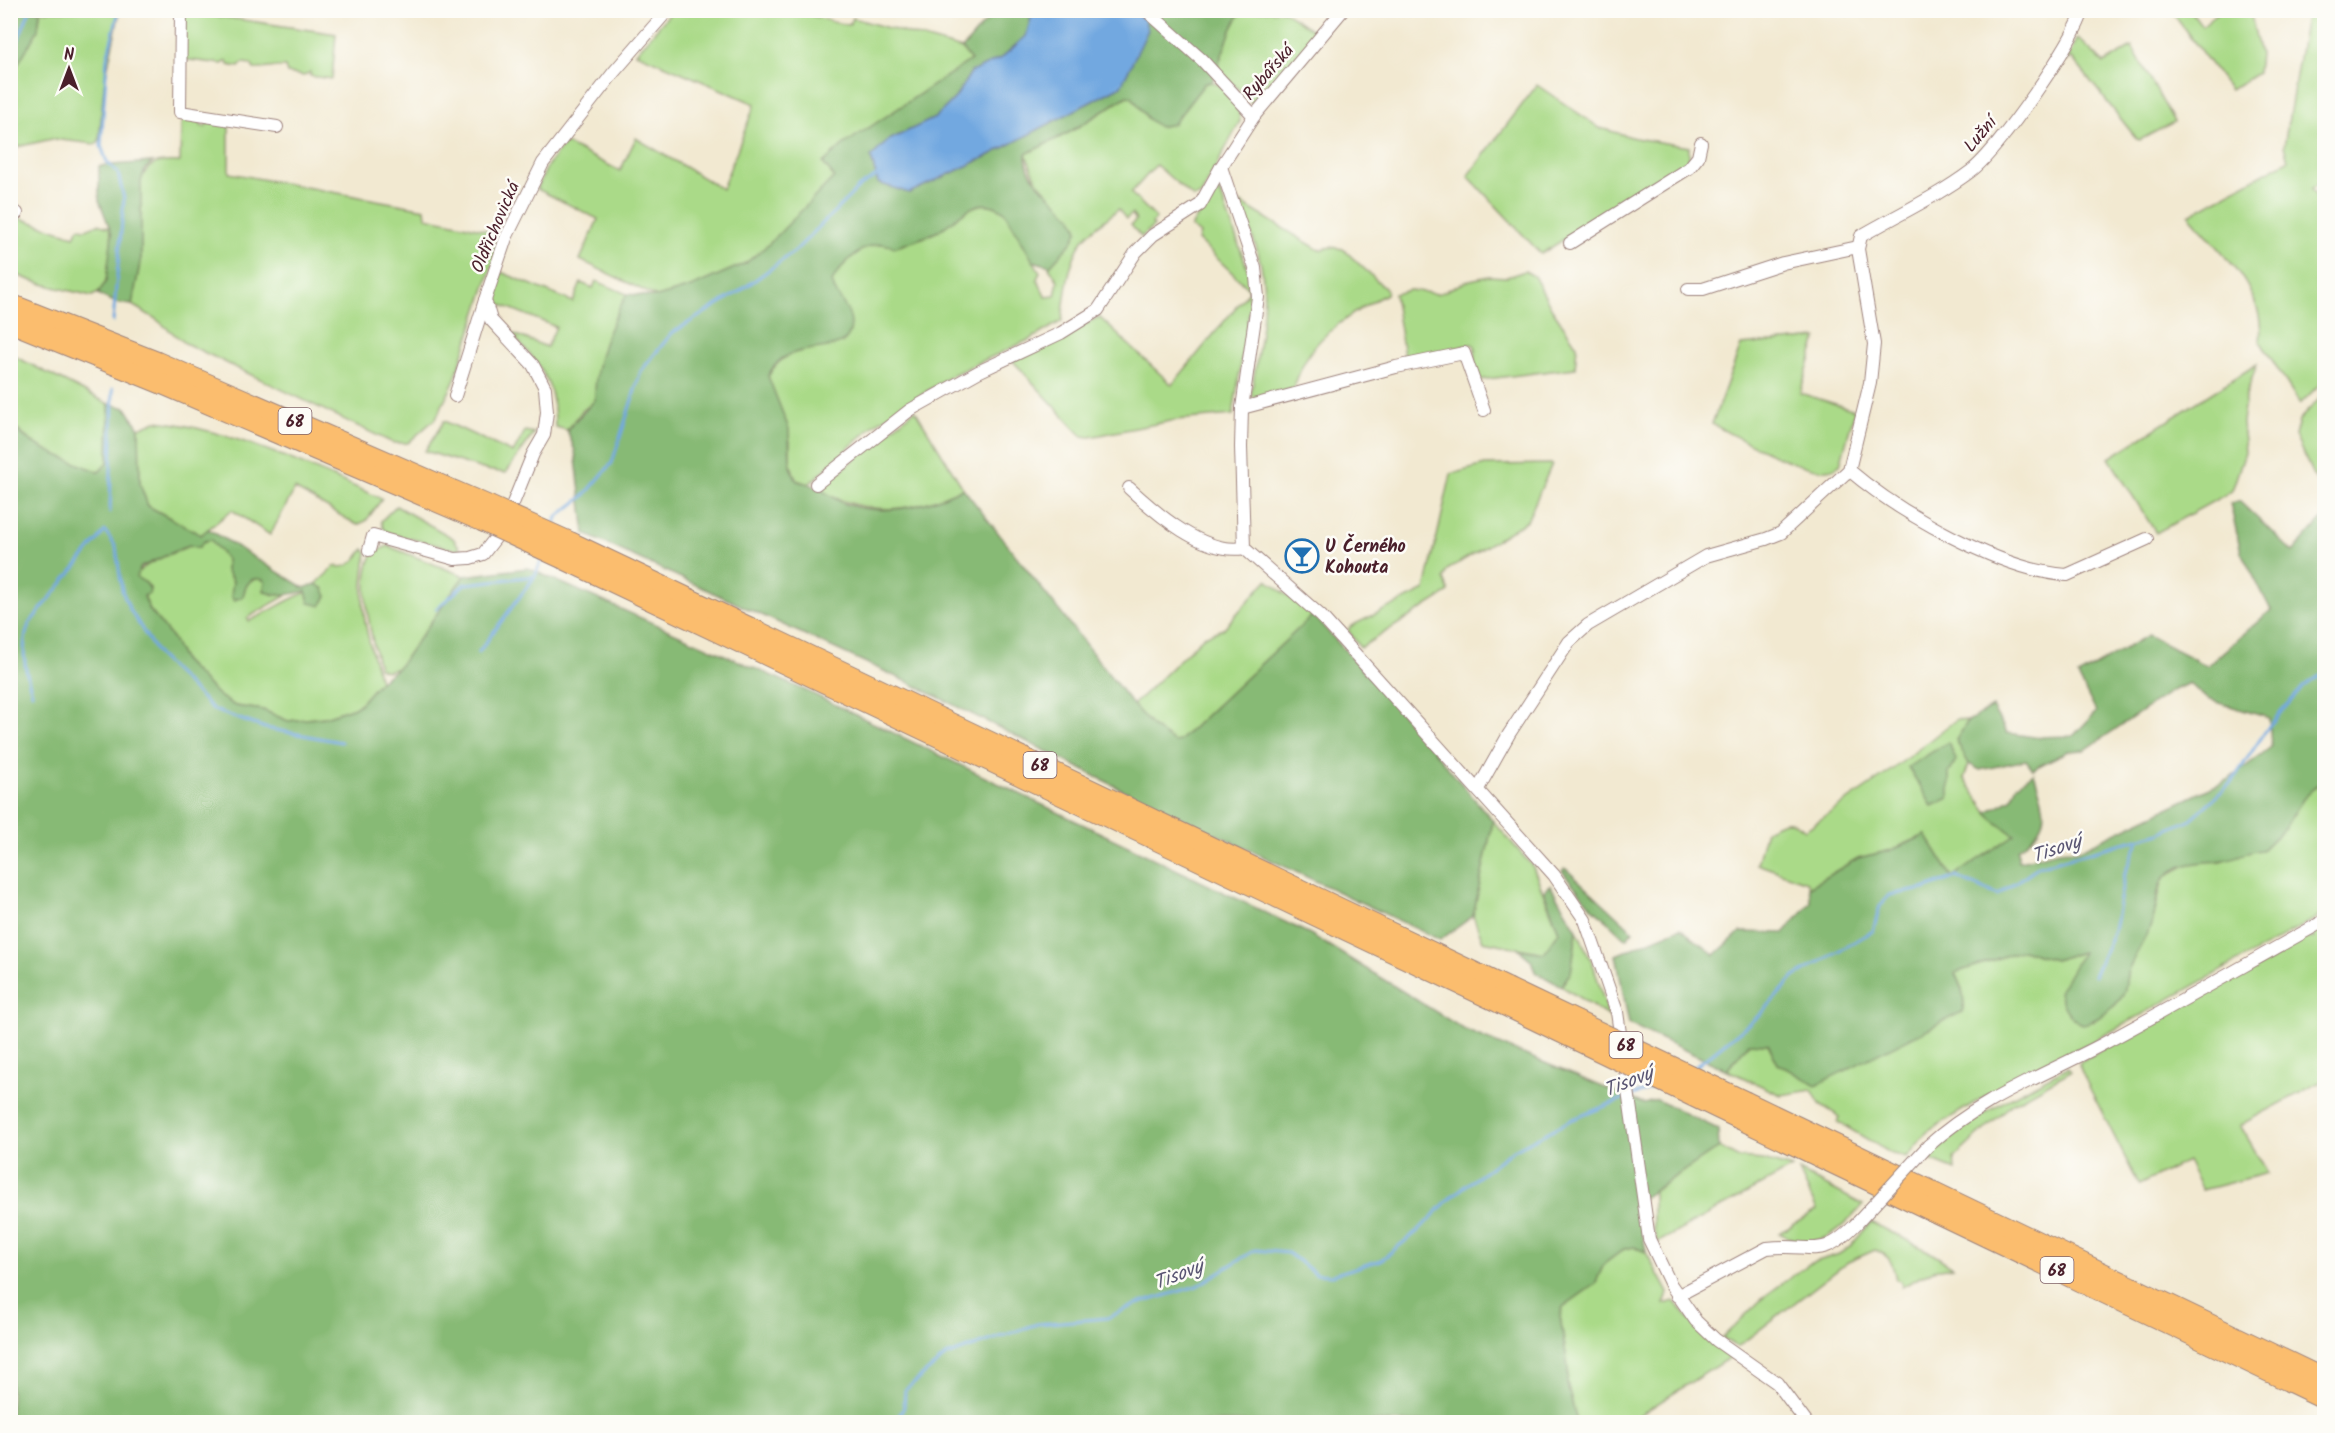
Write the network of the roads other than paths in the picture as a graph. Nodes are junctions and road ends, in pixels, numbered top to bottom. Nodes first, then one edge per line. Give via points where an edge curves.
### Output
1 (181, 10) edge
2 (668, 10) edge
3 (1146, 10) edge
4 (1343, 10) edge
5 (2083, 10) edge
6 (1254, 116) junction
7 (277, 127) dead end
8 (1701, 143) dead end
9 (1221, 168) junction
10 (1859, 242) junction
11 (1570, 243) dead end
12 (1688, 289) dead end
13 (485, 300) junction
14 (10, 304) edge
15 (10, 322) edge
16 (455, 396) dead end
17 (1242, 408) junction
18 (1484, 410) dead end
19 (1848, 470) junction
20 (816, 484) dead end
21 (1129, 488) dead end
22 (485, 514) junction
23 (2146, 539) dead end
24 (1244, 548) junction
25 (369, 550) dead end
26 (1478, 789) junction
27 (2325, 921) edge
28 (1742, 1110) junction
29 (1677, 1296) junction
30 (2325, 1379) edge
31 (2325, 1398) edge
32 (1806, 1422) edge

1 - 7 street via 180,112
2 - 13 street, Oldřichovická via 543,163 506,238
3 - 6 street via 1202,60
4 - 6 street, Rybářská
5 - 10 street, Lužní via 2072,37 1996,146 1972,171
6 - 9 street, Rybářská
8 - 11 street via 1698,157 1689,168
9 - 17 street via 1255,268 1258,297
9 - 20 street, Rybářská via 1200,205 1153,235 1136,252 1098,310 910,410
10 - 12 street, Lužní via 1703,288
10 - 19 street via 1874,344 1870,383
13 - 16 street
13 - 25 street, Oldřichovická via 491,320 533,365 545,388 547,412 544,435 503,528 483,554 470,558 455,559 372,536
14 - 22 highway, 68 via 252,402
15 - 22 highway, 68
17 - 18 street via 1464,353
17 - 24 street
19 - 23 street via 1906,510 1977,548 2055,574 2067,575
19 - 26 street via 1781,532 1706,556 1588,626 1569,642
21 - 24 street via 1170,524 1223,550
22 - 28 highway, 68, bridge
24 - 26 street via 1321,616
26 - 29 street via 1554,875 1585,920 1599,954 1617,1012 1649,1239
27 - 29 street, bridge via 2102,1044 2018,1084 1945,1131 1841,1240 1814,1250 1767,1248
28 - 30 highway, 68
28 - 31 highway, 68
29 - 32 street via 1706,1331 1777,1383

